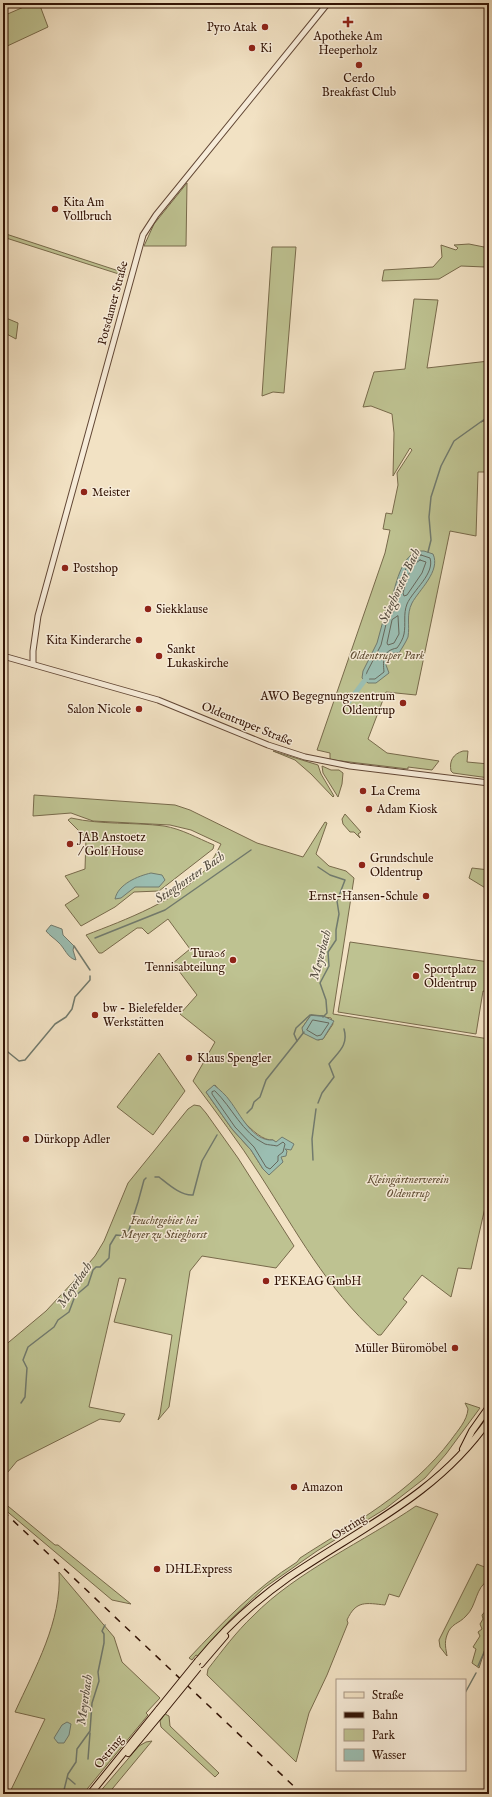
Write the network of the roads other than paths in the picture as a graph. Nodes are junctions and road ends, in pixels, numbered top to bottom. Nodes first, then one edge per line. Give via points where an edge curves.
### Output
1 (328, 3) edge
2 (3, 656) edge
3 (33, 664) junction
4 (489, 783) edge
5 (489, 1407) edge
6 (489, 1420) edge
7 (463, 1450) junction
8 (161, 1710) junction
9 (90, 1794) edge
10 (94, 1794) edge

1 - 3 street, Potsdamer Straße via 156,215 143,235 40,607 35,628
2 - 3 street, Oldentruper Straße
3 - 4 street, Oldentruper Straße via 158,700 268,746 305,757 350,766
5 - 7 main road, Ostring via 472,1431
6 - 7 main road, Ostring via 471,1444
7 - 8 main road, Ostring, bridge via 439,1477 409,1501 289,1577 241,1616
8 - 9 main road, Ostring
8 - 10 main road, Ostring

